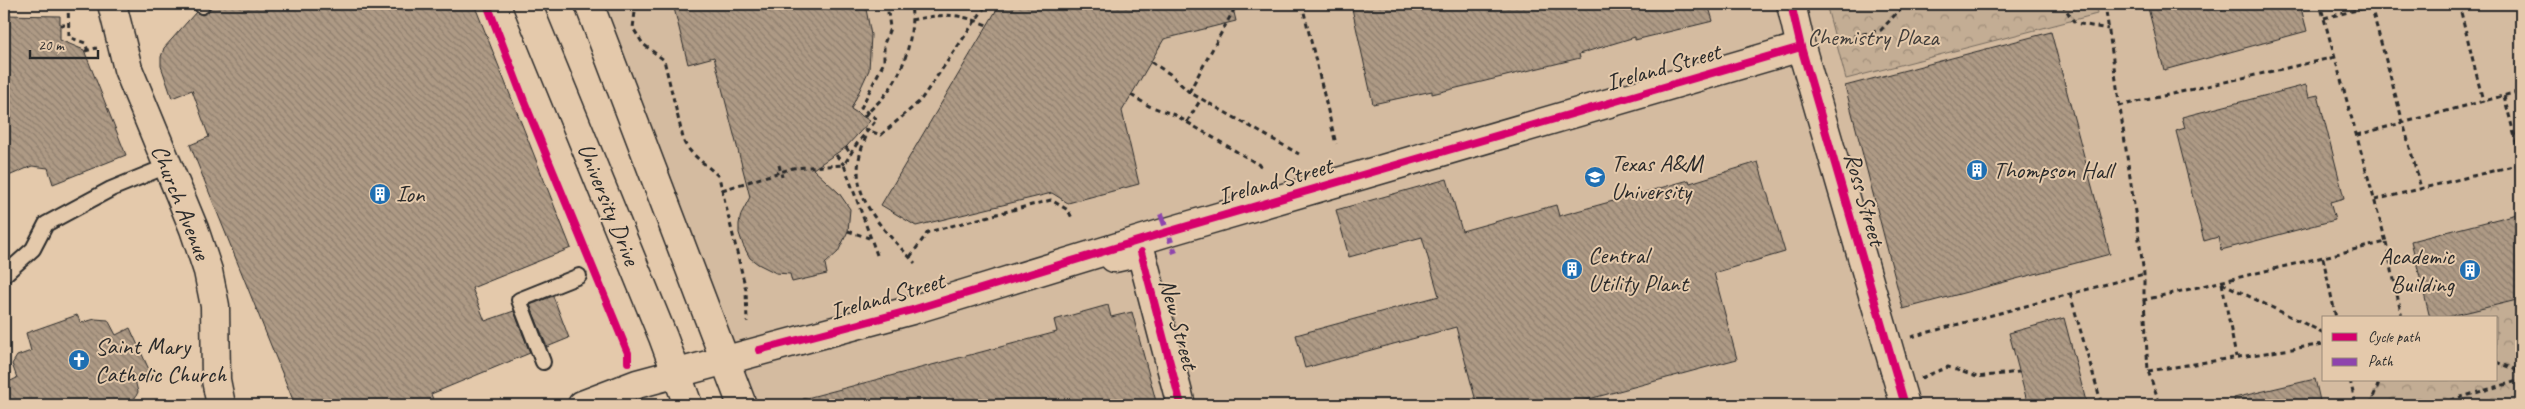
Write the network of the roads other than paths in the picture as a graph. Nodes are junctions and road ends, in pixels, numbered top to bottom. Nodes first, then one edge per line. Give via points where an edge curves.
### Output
1 (112, 4) edge
2 (527, 4) edge
3 (589, 4) edge
4 (1791, 4) edge
5 (1814, 45) junction
6 (166, 166) junction
7 (1140, 252) joint
8 (1060, 264) junction
9 (4, 275) edge
10 (579, 276) dead end
11 (726, 360) junction
12 (543, 362) dead end
13 (676, 374) junction
14 (1902, 396) edge
15 (220, 405) edge
16 (582, 405) edge
17 (688, 405) edge
18 (742, 405) edge
19 (1181, 405) edge

1 - 6 street, Church Avenue via 128,69
2 - 13 street, University Drive
3 - 11 street
4 - 5 street, Ross Street
5 - 8 street, Ireland Street
5 - 14 street, Ross Street
6 - 9 lane via 111,189 46,224 33,249
6 - 15 street, Church Avenue via 194,229 208,271 215,306 216,380
7 - 8 street, Ireland Street
7 - 19 street, New Street
8 - 11 street, Ireland Street via 912,310
10 - 12 lane via 519,300
11 - 13 street, Ireland Street
11 - 18 street
13 - 16 street, Ireland Street via 637,384
13 - 17 street, University Drive

